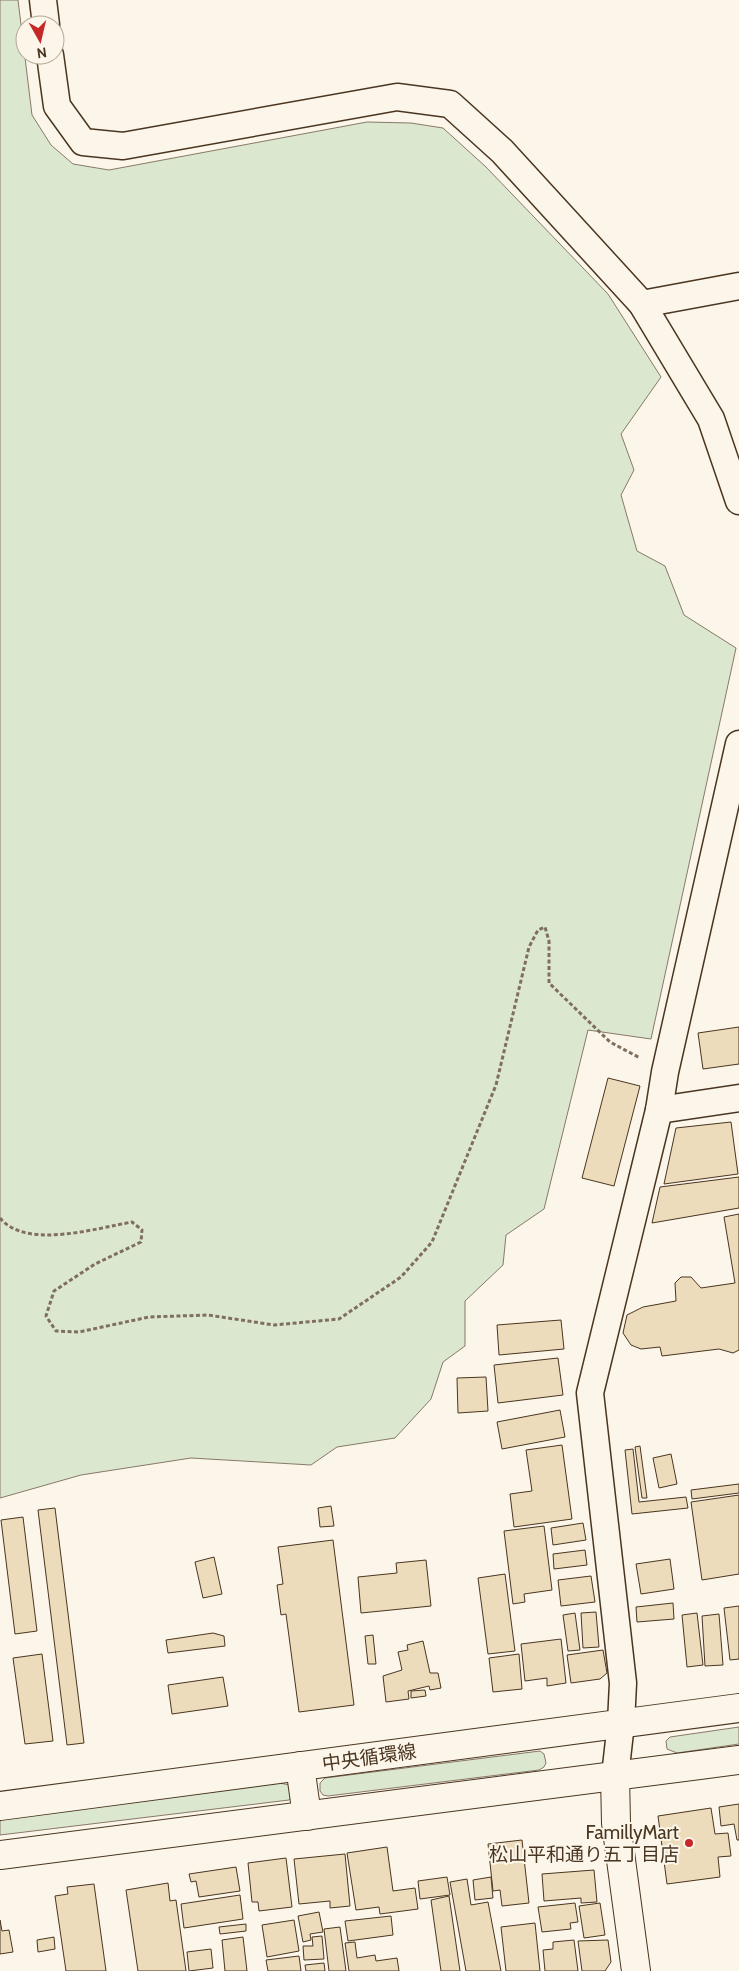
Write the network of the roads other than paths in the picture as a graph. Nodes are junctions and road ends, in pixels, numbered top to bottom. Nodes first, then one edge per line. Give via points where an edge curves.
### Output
1 (43, 0) edge
2 (45, 15) edge
3 (51, 65) edge
4 (739, 286) edge
5 (642, 304) junction
6 (739, 501) edge
7 (739, 744) edge
8 (739, 1098) edge
9 (658, 1110) junction
10 (739, 1708) edge
11 (621, 1723) junction
12 (739, 1760) edge
13 (300, 1766) junction
14 (615, 1776) junction
15 (0, 1806) edge
16 (307, 1816) junction
17 (0, 1855) edge
18 (636, 1971) edge

1 - 2 street
3 - 5 street via 57,106 83,142 123,146 397,97 450,104 502,151
4 - 5 street
5 - 6 street via 711,419
7 - 9 street
8 - 9 street
9 - 11 street via 590,1393 623,1684
10 - 11 street, 中央循環線
11 - 13 street, 中央循環線
11 - 14 street
12 - 14 street
13 - 15 street, 中央循環線
13 - 16 street
14 - 16 street
14 - 18 street via 616,1823
16 - 17 street

